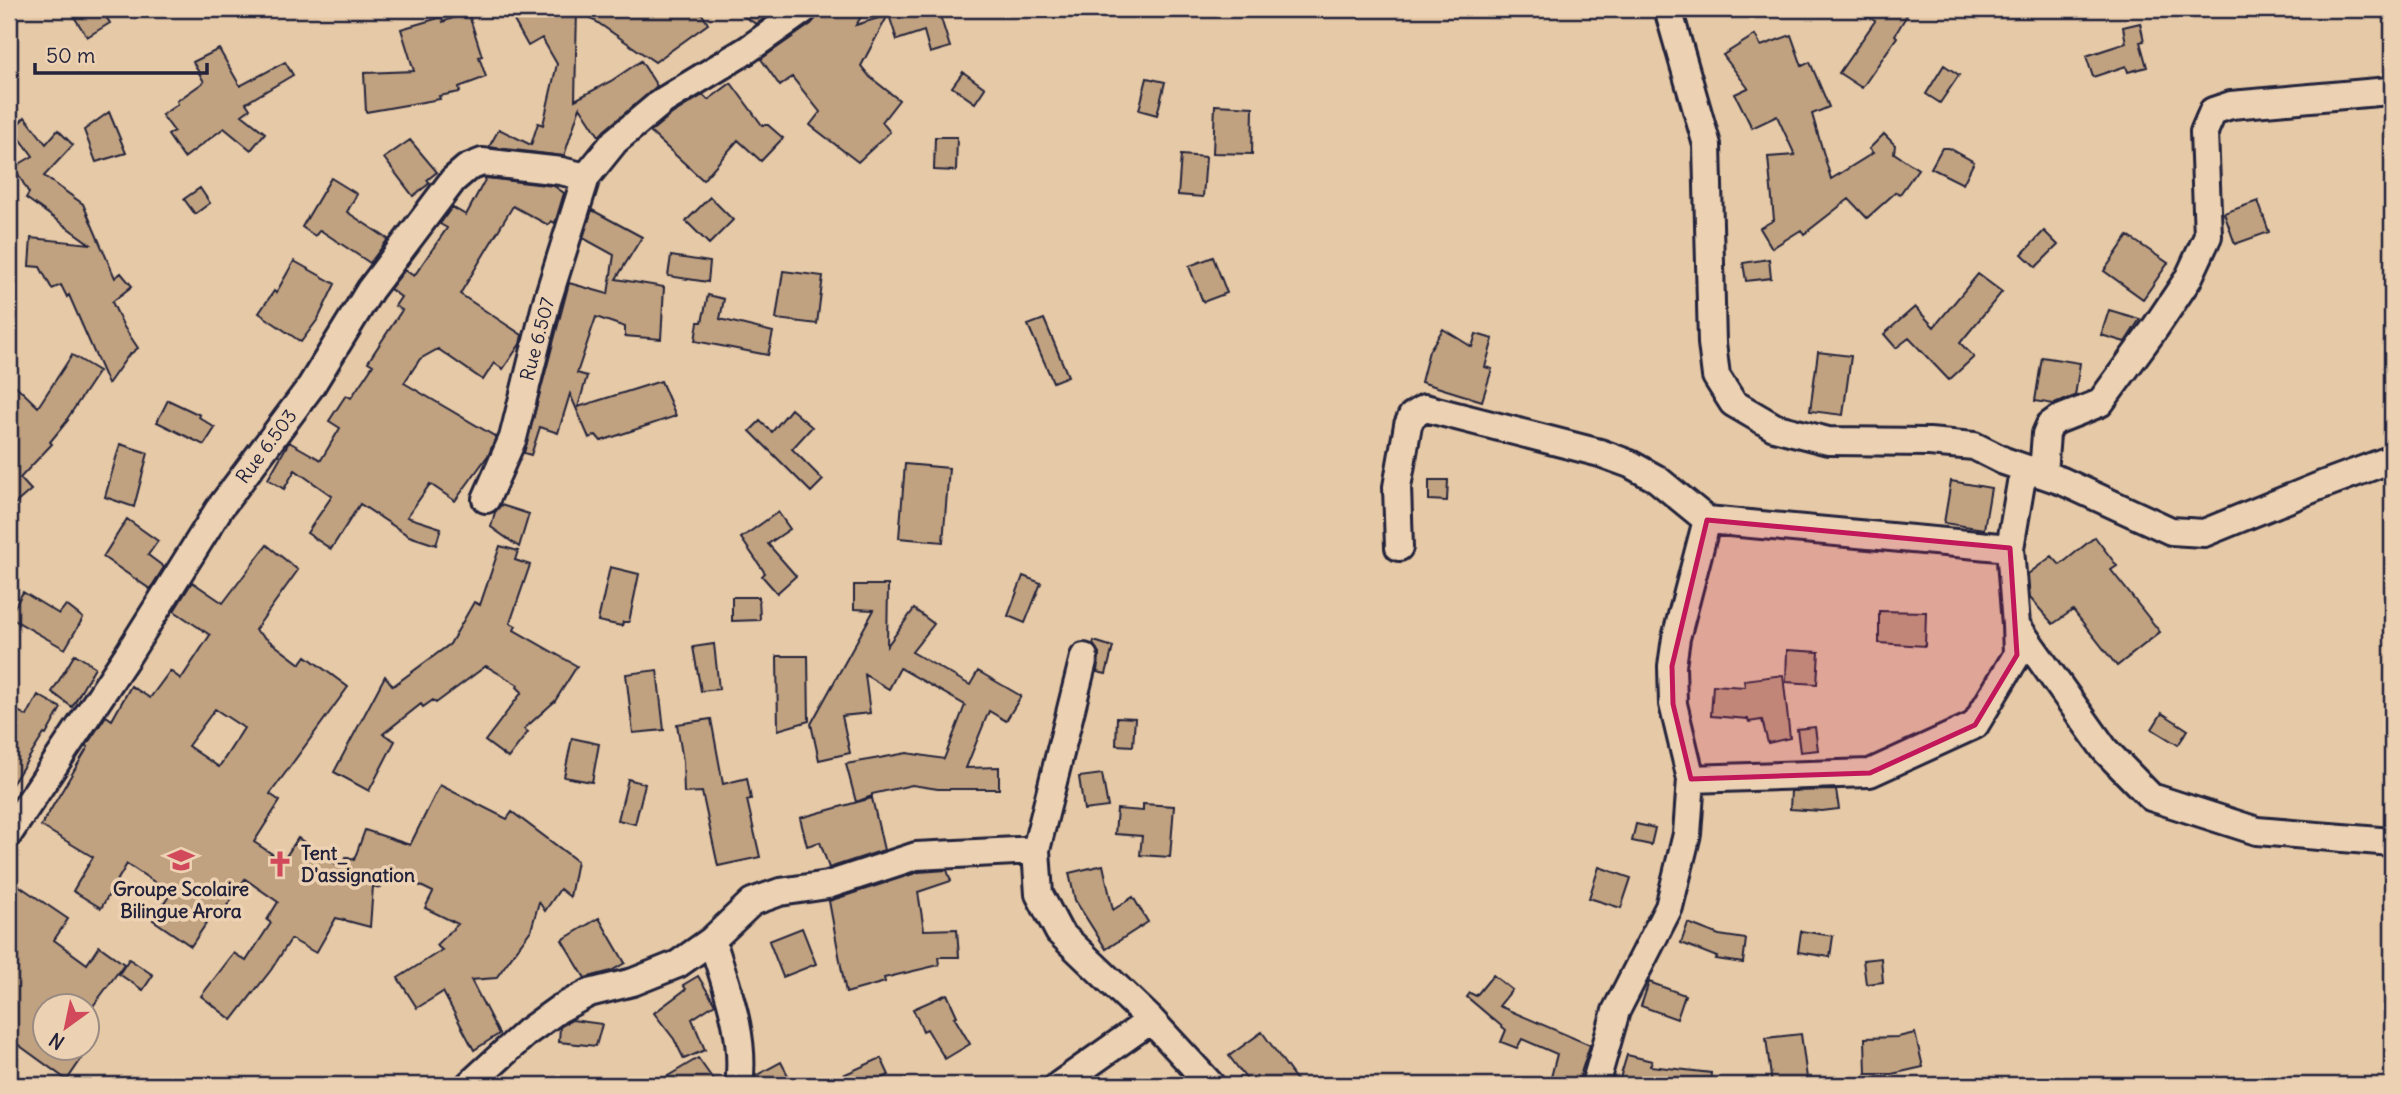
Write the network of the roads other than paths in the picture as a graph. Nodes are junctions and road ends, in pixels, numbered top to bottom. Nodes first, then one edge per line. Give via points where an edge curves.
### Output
1 (1668, 9) edge
2 (802, 11) dead end
3 (2389, 91) dead end
4 (586, 177) junction
5 (2392, 459) edge
6 (2036, 471) junction
7 (486, 499) dead end
8 (1707, 520) junction
9 (1399, 547) dead end
10 (2010, 548) junction
11 (2017, 625) junction
12 (1084, 657) dead end
13 (1691, 779) junction
14 (9, 833) edge
15 (2392, 842) edge
16 (1036, 850) junction
17 (712, 940) junction
18 (1151, 1020) junction
19 (469, 1085) edge
20 (738, 1085) edge
21 (1059, 1085) edge
22 (1211, 1085) edge
23 (1595, 1085) edge

1 - 6 street via 1707,145 1712,344 1716,376 1733,403 1774,427 1828,441 1974,446
2 - 4 street via 663,102 615,141
3 - 6 street via 2231,105 2213,111 2204,132 2208,236 2188,279 2100,403 2050,425
4 - 7 street, Rue 6.507 via 547,301 513,438
4 - 14 street, Rue 6.503 via 482,162 453,180 370,290 311,386 219,509
5 - 6 street via 2204,533 2171,531
6 - 10 street via 2021,483
8 - 9 street via 1630,464 1425,408 1412,416 1408,425 1397,487
8 - 10 street
8 - 13 street via 1672,666 1673,704
10 - 11 street
11 - 13 street via 2017,655 1975,724 1954,734 1870,773
11 - 15 street via 2105,750 2151,797 2258,831
12 - 16 street
13 - 23 street via 1687,834 1669,907 1616,1011
16 - 17 street via 916,856 828,885 780,891 752,902
16 - 18 street via 1039,894 1059,932
17 - 19 street via 678,964 589,993 559,1009
17 - 20 street via 738,1024
18 - 21 street
18 - 22 street

